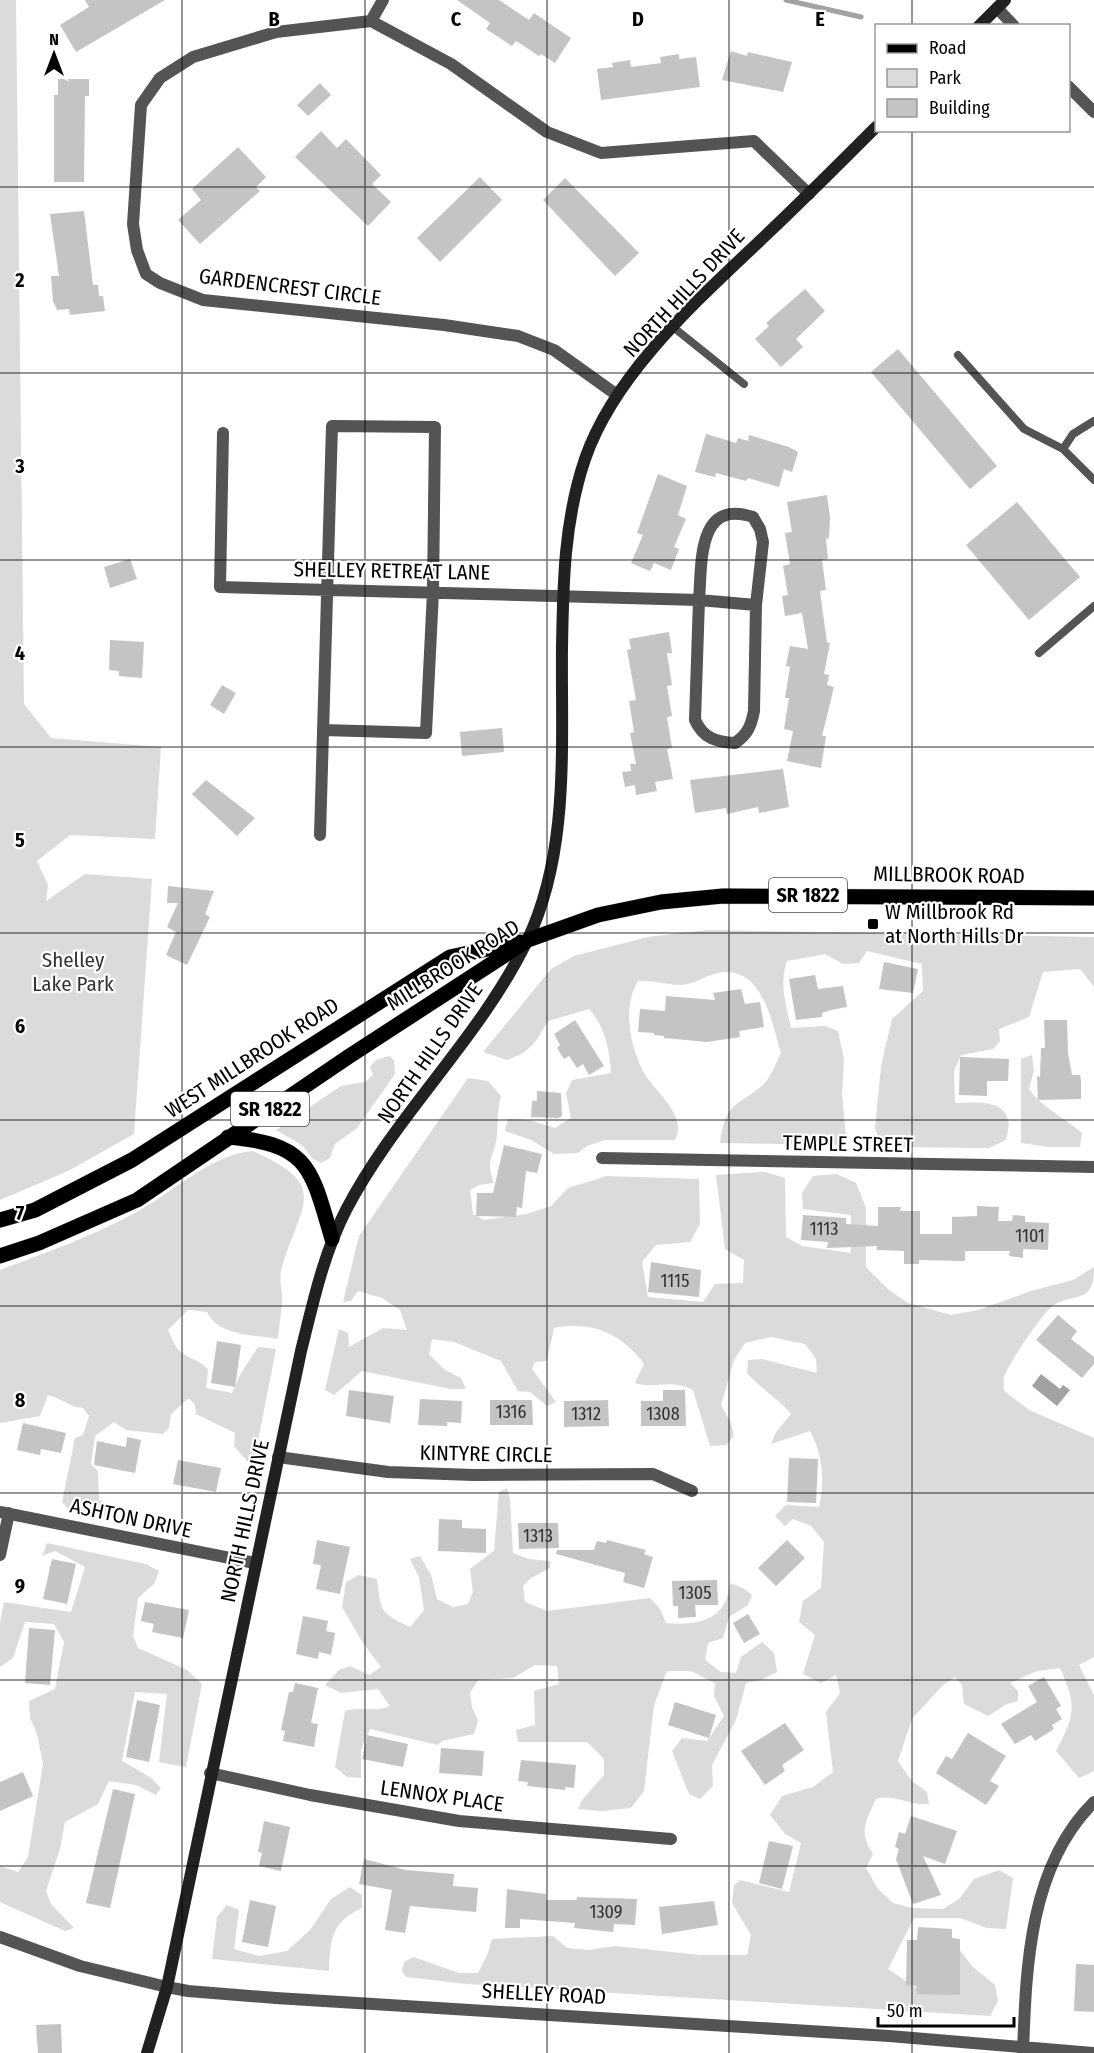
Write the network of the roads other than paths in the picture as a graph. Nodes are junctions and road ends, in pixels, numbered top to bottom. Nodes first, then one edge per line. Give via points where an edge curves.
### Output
1 (383, 0) edge
2 (1001, 4) edge
3 (371, 21) junction
4 (981, 24) edge
5 (1013, 24) edge
6 (1070, 88) edge
7 (1094, 112) edge
8 (875, 128) edge
9 (808, 194) junction
10 (673, 327) junction
11 (958, 355) dead end
12 (744, 384) dead end
13 (617, 395) junction
14 (1094, 421) edge
15 (223, 433) dead end
16 (1063, 449) junction
17 (1094, 480) edge
18 (326, 588) junction
19 (433, 592) junction
20 (563, 596) junction
21 (699, 600) junction
22 (756, 605) junction
23 (1094, 606) edge
24 (1040, 654) dead end
25 (323, 729) junction
26 (320, 835) dead end
27 (1094, 898) edge
28 (528, 940) junction
29 (228, 1137) junction
30 (602, 1158) dead end
31 (1094, 1167) edge
32 (0, 1220) edge
33 (332, 1239) junction
34 (0, 1256) edge
35 (278, 1457) junction
36 (692, 1491) dead end
37 (4, 1512) edge
38 (0, 1555) edge
39 (255, 1563) junction
40 (210, 1773) junction
41 (1094, 1802) edge
42 (671, 1839) dead end
43 (0, 1937) edge
44 (167, 1987) junction
45 (1023, 2049) edge
46 (147, 2053) edge
47 (1093, 2053) edge

1 - 3 street
2 - 4 main road
2 - 5 street
3 - 9 street via 451,64 547,132 601,153 754,141
3 - 13 street, GARDENCREST CIRCLE via 276,32 193,57 160,78 141,105 133,224 146,274 176,291 203,300 518,336 554,350
6 - 7 street
8 - 9 main road, NORTH HILLS DRIVE
9 - 10 main road, NORTH HILLS DRIVE
10 - 12 lane
10 - 13 main road, NORTH HILLS DRIVE
11 - 16 lane via 1024,429
13 - 20 main road, NORTH HILLS DRIVE via 586,457 574,499 566,538
14 - 16 lane via 1073,434
15 - 18 street, SHELLEY RETREAT LANE via 220,587
16 - 17 lane
18 - 19 street, SHELLEY RETREAT LANE
18 - 19 street via 332,426 435,427
18 - 25 street
19 - 20 street, SHELLEY RETREAT LANE
19 - 25 street via 426,733
20 - 21 street, SHELLEY RETREAT LANE
20 - 28 main road, NORTH HILLS DRIVE via 557,824 546,886
21 - 22 street, SHELLEY RETREAT LANE
21 - 22 street via 708,531 716,518 740,513 753,517 763,542
21 - 22 street via 695,720 700,731 722,742 735,743 751,726
23 - 24 lane
25 - 26 street
27 - 28 main road, MILLBROOK ROAD / SR 1822 via 723,896 662,902 598,915
28 - 29 main road, MILLBROOK ROAD / SR 1822
28 - 32 main road, WEST MILLBROOK ROAD / SR 1822 via 450,957 132,1160 35,1210
28 - 33 main road, NORTH HILLS DRIVE via 498,992 366,1176
29 - 33 main road via 280,1145 298,1159 317,1188
29 - 34 main road, MILLBROOK ROAD / SR 1822 via 137,1200
30 - 31 street, TEMPLE STREET
33 - 35 main road, NORTH HILLS DRIVE via 315,1291
35 - 36 street, KINTYRE CIRCLE via 388,1472 653,1474
35 - 39 main road, NORTH HILLS DRIVE
37 - 38 street
37 - 39 street, ASHTON DRIVE
39 - 40 main road, NORTH HILLS DRIVE
40 - 42 street, LENNOX PLACE via 459,1821
40 - 44 main road, NORTH HILLS DRIVE
41 - 45 street via 1069,1834 1047,1873 1032,1937
43 - 44 street, SHELLEY ROAD via 80,1966
44 - 45 street, SHELLEY ROAD
44 - 46 main road, NORTH HILLS DRIVE
45 - 47 street, SHELLEY ROAD

